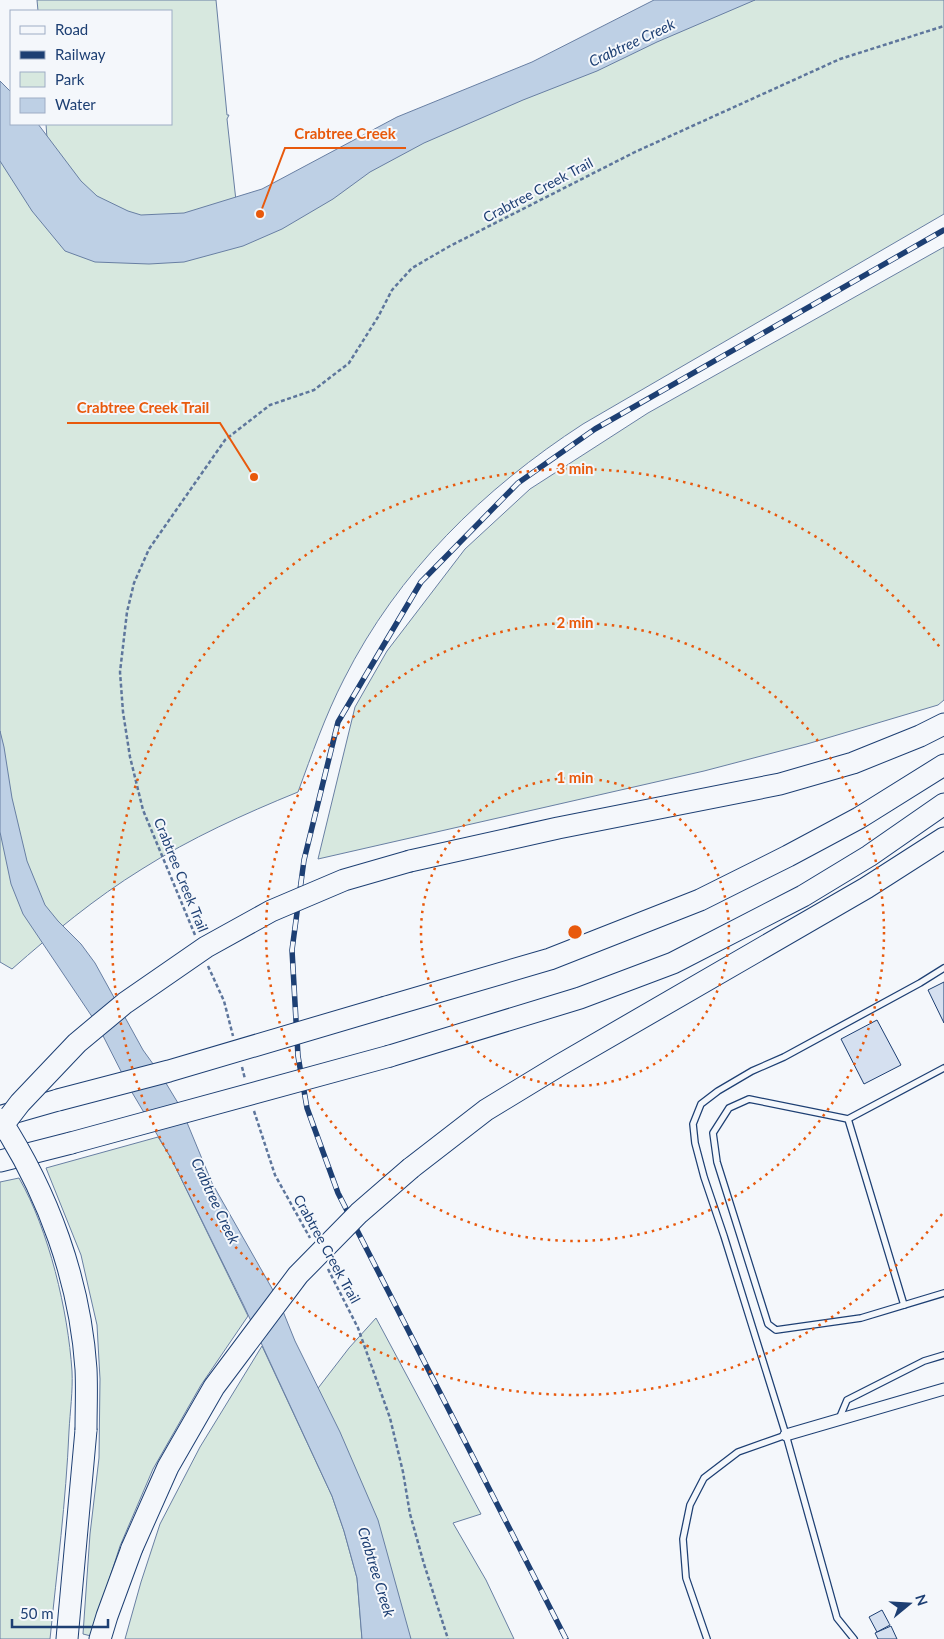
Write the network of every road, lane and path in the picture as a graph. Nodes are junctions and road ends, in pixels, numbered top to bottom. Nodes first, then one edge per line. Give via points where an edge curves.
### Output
1 (944, 26) edge
2 (944, 724) edge
3 (944, 764) edge
4 (944, 804) edge
5 (944, 838) edge
6 (198, 942) dead end
7 (205, 959) dead end
8 (944, 968) edge
9 (234, 1038) dead end
10 (242, 1066) dead end
11 (944, 1068) edge
12 (247, 1085) dead end
13 (252, 1103) dead end
14 (0, 1117) edge
15 (848, 1119) junction
16 (0, 1130) edge
17 (0, 1161) edge
18 (313, 1242) dead end
19 (327, 1268) dead end
20 (944, 1293) edge
21 (904, 1305) junction
22 (944, 1355) edge
23 (944, 1389) edge
24 (839, 1420) junction
25 (786, 1436) junction
26 (67, 1639) edge
27 (100, 1639) edge
28 (448, 1639) edge
29 (706, 1639) edge
30 (854, 1639) edge

1 - 6 path, Crabtree Creek Trail via 814,70 606,166 412,268 392,290 349,363 314,390 270,405 225,440 148,549 134,583 127,612 120,672 130,757 143,810
2 - 16 highway, bridge via 853,763 780,784 410,861 344,880 271,911 206,946 126,1003 77,1043 20,1103
3 - 14 highway, bridge via 859,818 700,900 550,959
4 - 17 highway, bridge via 869,856 803,896 673,963 580,998 390,1056
5 - 27 highway, bridge via 866,888 494,1105 411,1168 359,1213 298,1275 214,1387 168,1467 132,1548
7 - 9 path via 224,1001
8 - 25 lane via 718,1091 701,1104 693,1124 704,1178
10 - 12 path
11 - 15 lane
13 - 18 path, Crabtree Creek Trail via 275,1175
14 - 26 highway, bridge via 40,1189 65,1255 79,1309 85,1361 86,1430
15 - 21 lane
15 - 21 lane via 749,1099 729,1108 713,1133 717,1162 768,1324 776,1330 861,1318
19 - 28 path, Crabtree Creek Trail via 358,1328 390,1418 410,1514
20 - 21 lane
22 - 24 lane via 924,1361 847,1400
23 - 24 street
24 - 25 street
25 - 29 lane via 738,1452 704,1478 690,1505 683,1539 686,1578
25 - 30 lane via 837,1618

